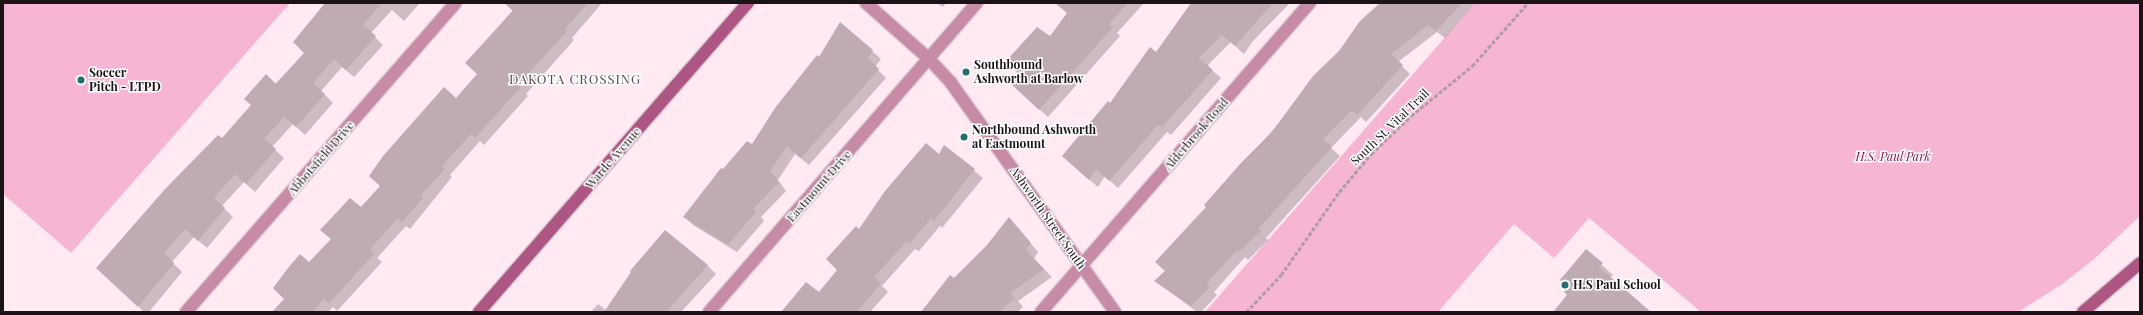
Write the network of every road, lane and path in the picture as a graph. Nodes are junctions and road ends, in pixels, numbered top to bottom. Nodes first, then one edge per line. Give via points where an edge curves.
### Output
1 (456, 3) edge
2 (748, 3) edge
3 (866, 3) edge
4 (978, 3) edge
5 (1310, 3) edge
6 (1528, 3) edge
7 (929, 59) junction
8 (2140, 263) edge
9 (1083, 267) junction
10 (2089, 310) edge
11 (186, 312) edge
12 (479, 312) edge
13 (709, 312) edge
14 (1041, 312) edge
15 (1115, 312) edge
16 (1246, 312) edge

1 - 11 street, Abbotsfield Drive
2 - 12 main road, Warde Avenue
3 - 7 street, Ashworth Street South
4 - 7 street, Eastmount Drive
5 - 9 street, Alderbrook Road
6 - 16 path, South St. Vital Trail via 1472,66 1411,116 1371,154 1339,192 1281,275
7 - 9 street, Ashworth Street South via 968,105
7 - 13 street, Eastmount Drive
8 - 10 main road
9 - 14 street, Alderbrook Road
9 - 15 street, Ashworth Street South

